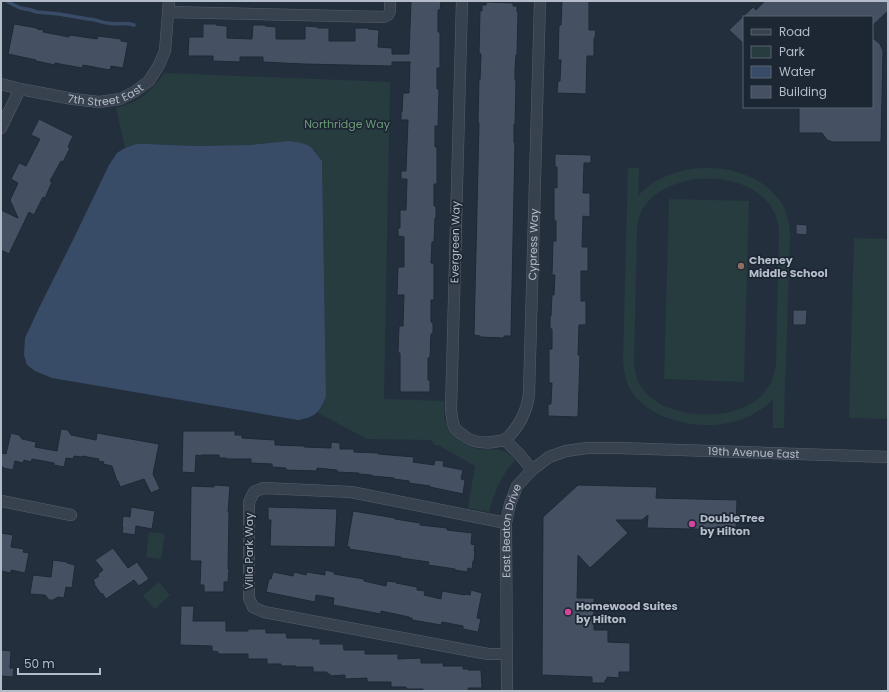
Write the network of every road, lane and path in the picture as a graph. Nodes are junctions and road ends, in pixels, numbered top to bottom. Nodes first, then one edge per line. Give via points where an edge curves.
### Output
1 (390, 1) edge
2 (462, 1) edge
3 (540, 1) edge
4 (168, 7) edge
5 (1, 84) edge
6 (20, 89) junction
7 (1, 128) edge
8 (505, 440) junction
9 (619, 448) joint
10 (888, 457) edge
11 (532, 470) junction
12 (1, 501) edge
13 (71, 514) dead end
14 (506, 523) junction
15 (506, 654) junction
16 (507, 691) edge

1 - 4 street via 390,11 384,17
2 - 8 street, Evergreen Way via 452,421 456,429 477,442
3 - 8 street, Cypress Way via 530,394 524,415
4 - 6 street, 7th Street East via 165,51 149,81 134,92 120,98 98,102
5 - 6 street, 7th Street East
6 - 7 street
8 - 11 street
9 - 10 street, 19th Avenue East
9 - 11 street, East Beaton Drive via 566,451 550,457
11 - 14 street, East Beaton Drive via 517,486
12 - 13 street
14 - 15 street, East Beaton Drive
14 - 15 street, Villa Park Way via 351,492 263,488 254,492 249,502 249,598 253,607 264,612 462,650
15 - 16 street, East Beaton Drive

